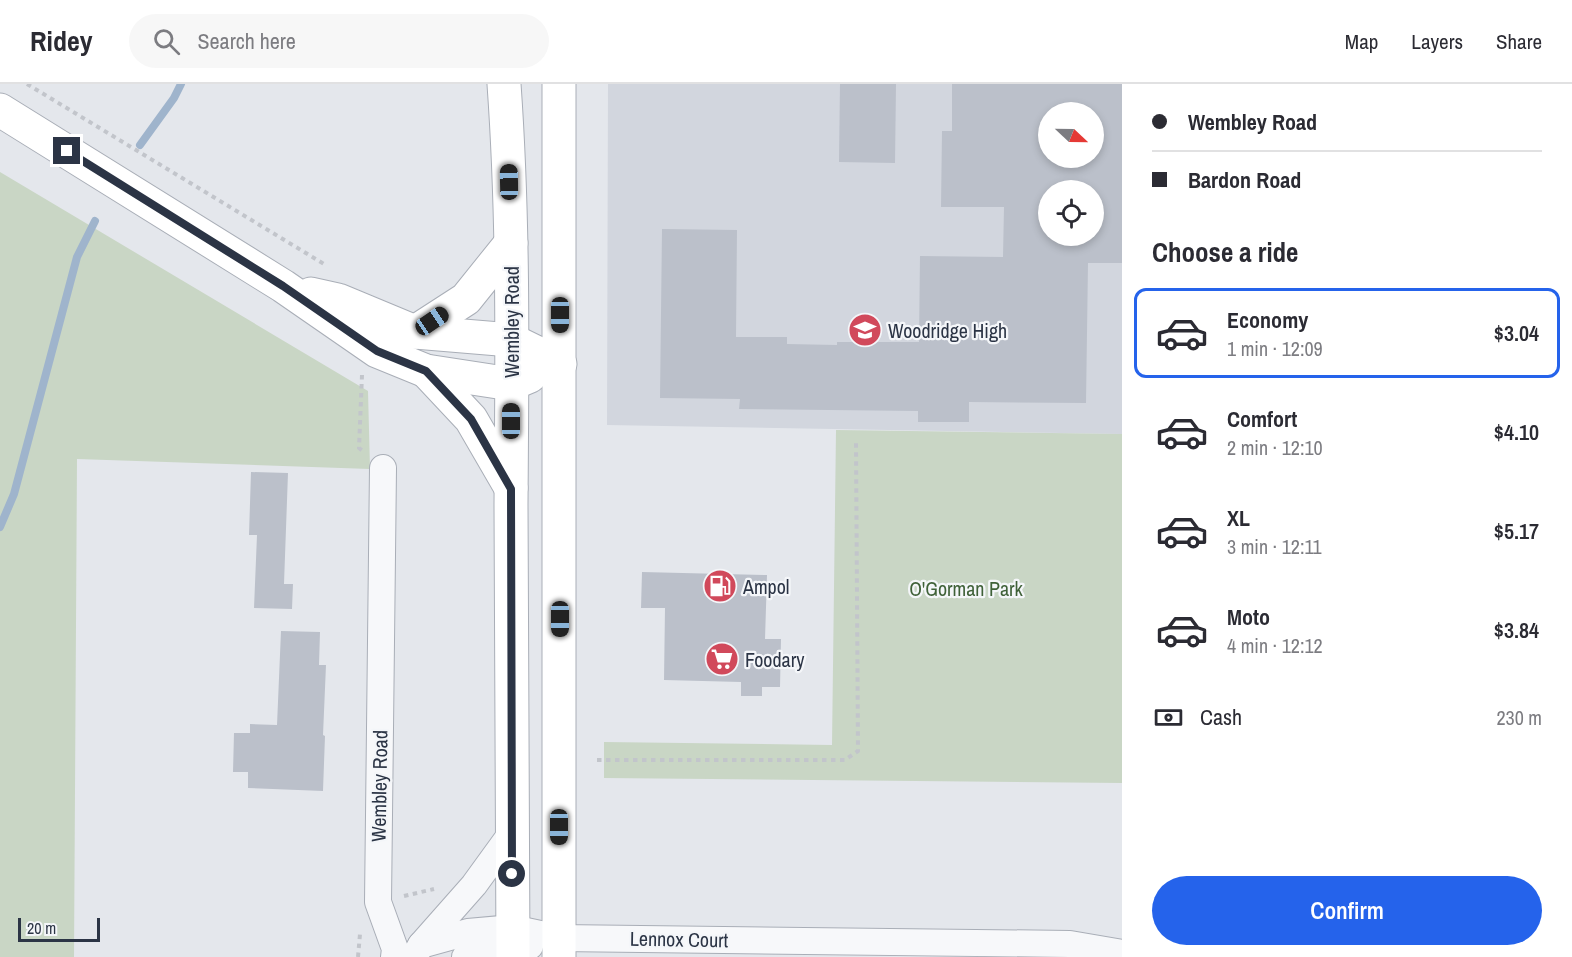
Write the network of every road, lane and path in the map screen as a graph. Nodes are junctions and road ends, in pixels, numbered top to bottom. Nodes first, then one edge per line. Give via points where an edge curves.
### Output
1 (27, 84) edge
2 (504, 84) edge
3 (559, 84) edge
4 (0, 110) edge
5 (511, 243) junction
6 (331, 268) dead end
7 (283, 286) junction
8 (415, 332) junction
9 (512, 340) junction
10 (377, 351) junction
11 (560, 364) junction
12 (426, 371) junction
13 (511, 384) junction
14 (856, 443) dead end
15 (383, 468) joint
16 (511, 489) junction
17 (597, 760) dead end
18 (511, 834) junction
19 (512, 945) edge
20 (559, 947) edge
21 (417, 951) edge
22 (1122, 953) edge
23 (394, 957) edge
24 (465, 957) edge

1 - 6 path
2 - 5 main road, Wembley Road
3 - 11 main road
4 - 7 main road
5 - 8 main road via 466,299
5 - 9 main road, Wembley Road
7 - 8 main road via 338,300
7 - 10 main road
8 - 9 main road
9 - 11 main road
9 - 13 main road, Wembley Road
10 - 12 main road
10 - 15 path via 362,364 359,448
11 - 13 main road
11 - 20 main road
12 - 13 main road
12 - 16 main road via 471,419
13 - 16 main road, Wembley Road
14 - 17 path via 858,751 845,760
15 - 23 street, Wembley Road via 378,902 395,949
16 - 18 main road, Wembley Road
18 - 19 main road, Wembley Road
18 - 21 street
19 - 20 street, Lennox Court
19 - 21 street via 468,932
19 - 24 street
20 - 22 street, Lennox Court via 1070,944

